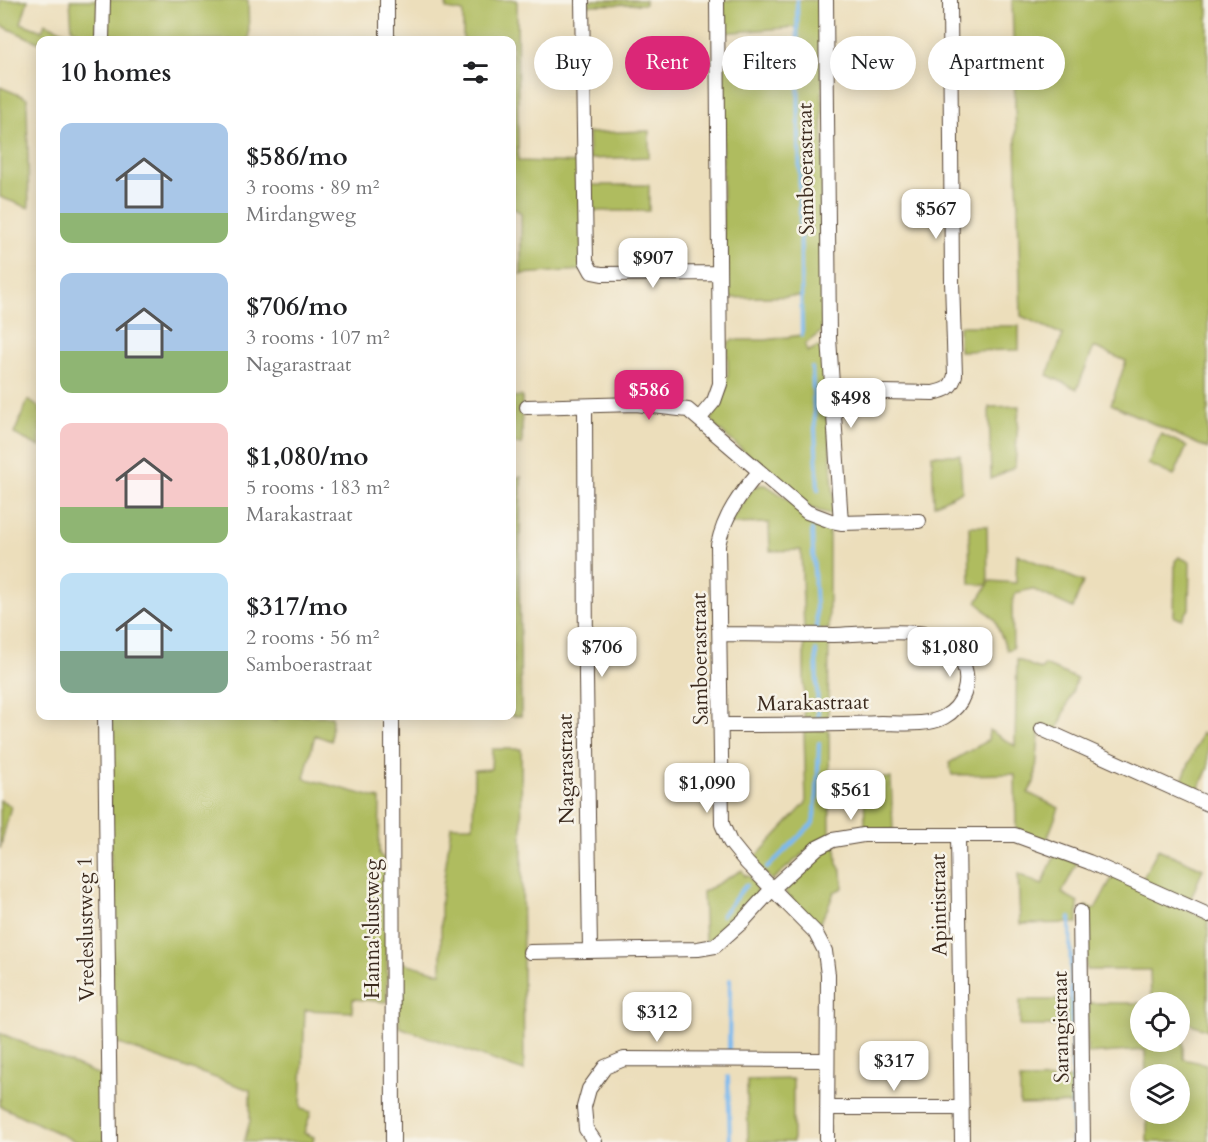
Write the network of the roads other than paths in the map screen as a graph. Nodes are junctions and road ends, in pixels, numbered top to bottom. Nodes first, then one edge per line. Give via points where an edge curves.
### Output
1 (103, 0) edge
2 (387, 0) edge
3 (582, 0) edge
4 (717, 0) edge
5 (826, 0) edge
6 (950, 0) edge
7 (102, 36) edge
8 (387, 36) edge
9 (719, 273) junction
10 (833, 392) junction
11 (585, 406) junction
12 (527, 407) dead end
13 (699, 419) junction
14 (759, 472) junction
15 (919, 521) dead end
16 (841, 523) junction
17 (720, 634) junction
18 (105, 720) edge
19 (392, 720) edge
20 (722, 725) junction
21 (1042, 729) dead end
22 (1208, 804) edge
23 (958, 835) junction
24 (773, 888) junction
25 (1080, 912) dead end
26 (1208, 915) edge
27 (590, 951) junction
28 (530, 952) dead end
29 (827, 1060) junction
30 (827, 1108) junction
31 (962, 1108) junction
32 (110, 1142) edge
33 (393, 1142) edge
34 (595, 1142) edge
35 (827, 1142) edge
36 (962, 1142) edge
37 (1083, 1142) edge

1 - 7 street
2 - 8 street
3 - 9 street via 586,261 592,272 602,274
4 - 9 street
5 - 10 street, Samboerastraat via 829,338
6 - 10 street via 955,375 946,390 933,393
9 - 13 street via 720,384 714,401
10 - 16 street, Samboerastraat
11 - 12 street
11 - 13 street via 669,406 688,410
11 - 27 street, Nagarastraat
13 - 14 street
14 - 16 street via 807,512
14 - 17 street, Samboerastraat via 744,490 718,545
15 - 16 street
17 - 20 street, Samboerastraat
17 - 20 street, Marakastraat via 933,636 955,649 966,678 961,702 942,719
18 - 32 street, Vredeslustweg 1
19 - 33 street, Hanna'slustweg
20 - 24 street, Samboerastraat via 722,824 730,842
21 - 22 street
23 - 24 street, Apintistraat via 863,835 833,840 817,848
23 - 26 street via 1015,835 1089,862
23 - 31 street, Apintistraat
24 - 27 street, Apintistraat via 714,946
24 - 29 street, Samboerastraat via 814,932 825,951
25 - 37 street, Sarangistraat
27 - 28 street, Apintistraat
29 - 30 street, Samboerastraat
29 - 34 street via 624,1059 605,1067 589,1089 584,1107 586,1129
30 - 31 street
30 - 35 street, Samboerastraat
31 - 36 street, Apintistraat

